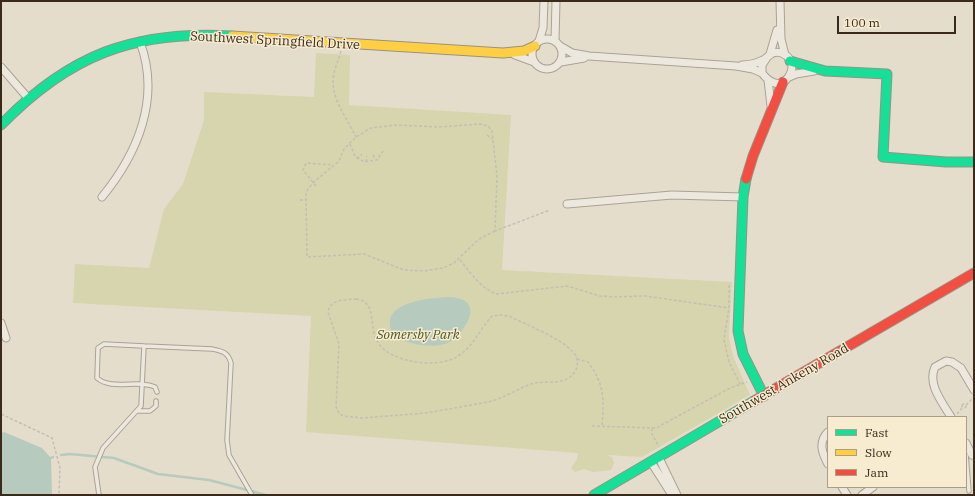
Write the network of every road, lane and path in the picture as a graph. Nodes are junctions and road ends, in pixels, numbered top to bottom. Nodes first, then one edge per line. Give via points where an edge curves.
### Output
1 (544, 1) edge
2 (556, 1) edge
3 (780, 1) edge
4 (779, 14) junction
5 (140, 42) junction
6 (557, 43) junction
7 (341, 44) junction
8 (537, 44) junction
9 (503, 52) junction
10 (599, 57) junction
11 (768, 57) junction
12 (788, 58) junction
13 (534, 62) junction
14 (561, 62) junction
15 (736, 66) junction
16 (1, 67) edge
17 (822, 70) junction
18 (762, 73) junction
19 (786, 79) junction
20 (768, 80) junction
21 (28, 98) junction
22 (771, 110) junction
23 (1, 125) edge
24 (487, 135) dead end
25 (356, 137) junction
26 (492, 139) junction
27 (350, 144) junction
28 (383, 151) dead end
29 (362, 154) dead end
30 (373, 155) dead end
31 (367, 156) dead end
32 (357, 159) junction
33 (376, 160) junction
34 (366, 162) junction
35 (974, 162) edge
36 (333, 165) junction
37 (313, 183) junction
38 (316, 186) dead end
39 (102, 197) dead end
40 (743, 197) junction
41 (300, 200) dead end
42 (306, 200) junction
43 (567, 204) dead end
44 (550, 210) dead end
45 (495, 231) junction
46 (460, 260) junction
47 (974, 273) edge
48 (729, 308) dead end
49 (1, 323) edge
50 (6, 338) dead end
51 (144, 346) junction
52 (577, 359) junction
53 (755, 379) junction
54 (142, 385) junction
55 (974, 390) edge
56 (157, 392) dead end
57 (764, 396) junction
58 (974, 397) edge
59 (156, 401) dead end
60 (966, 405) dead end
61 (138, 411) junction
62 (1, 414) edge
63 (950, 416) edge
64 (592, 426) dead end
65 (602, 427) junction
66 (827, 434) edge
67 (970, 455) edge
68 (655, 460) junction
69 (827, 461) edge
70 (871, 488) edge
71 (969, 490) dead end
72 (59, 495) edge
73 (99, 495) edge
74 (252, 495) edge
75 (594, 495) edge
76 (672, 495) edge
77 (677, 495) edge
78 (862, 495) edge

1 - 8 street via 543,28
2 - 6 street
3 - 4 street
4 - 11 street via 774,44
4 - 12 street via 780,39
5 - 7 street, Southwest Springfield Drive via 193,36
5 - 21 street, Southwest Springfield Drive via 90,57 52,79
5 - 39 street via 146,58 146,109 134,149 118,177
6 - 8 street via 548,39
6 - 10 street via 572,53
6 - 14 street via 562,51
7 - 9 street, Southwest Springfield Drive
7 - 25 path via 341,53 334,72 333,90 340,109
8 - 9 street, Southwest Springfield Drive via 524,51
8 - 13 street via 533,53
9 - 13 street, Southwest Springfield Drive
10 - 14 street
10 - 15 street
11 - 12 street via 778,53
11 - 15 street
11 - 18 street via 762,65
12 - 17 street via 803,67
12 - 19 street via 792,69
13 - 14 street via 544,69
15 - 18 street
16 - 21 street
17 - 19 street via 796,74
17 - 35 street via 887,74 883,157
18 - 20 street
19 - 20 street via 772,82
19 - 22 street
20 - 22 street
21 - 23 street, Southwest Springfield Drive
22 - 40 street via 749,168
24 - 26 path
25 - 26 path via 371,128 381,126 482,124 492,131
25 - 27 path
26 - 45 path via 497,176
27 - 32 path
27 - 36 path via 342,151 339,162
28 - 33 path
29 - 32 path
30 - 33 path
31 - 34 path
32 - 34 path
33 - 34 path
36 - 37 path
36 - 37 path via 306,163 303,170
37 - 38 path
37 - 42 path via 308,189
40 - 43 street via 672,195
40 - 53 street via 738,331 742,354
41 - 42 path
42 - 46 path via 307,257 364,254 411,271 443,268
44 - 45 path
45 - 46 path via 479,239
46 - 48 path via 488,291 498,294 567,286 600,296 645,296
47 - 57 street, Southwest Ankeny Road
49 - 50 street
51 - 54 lane
51 - 54 lane via 104,344 98,348 97,378 102,383
51 - 74 lane via 212,349 223,351 229,357 229,455
52 - 52 path via 576,371 571,377 532,384 494,401 426,413 343,416 336,407 339,344 329,319 328,308 336,301 364,300 371,312 378,344 407,360 422,363 448,362 471,345 488,320 497,315 511,317 556,340 573,351
52 - 65 path via 588,362 602,386
53 - 57 street
53 - 65 path via 730,388 656,428
54 - 56 lane via 155,387
54 - 61 lane via 141,406
55 - 63 street via 957,365 946,361 935,367 932,379 934,386
57 - 68 street, Southwest Ankeny Road
58 - 60 path
59 - 61 lane via 156,406 150,411
61 - 73 lane via 103,448 95,467
62 - 72 path via 52,438 60,468
64 - 65 path
66 - 69 street via 822,442
67 - 71 lane
68 - 75 street, Southwest Ankeny Road
68 - 76 street
68 - 77 street
70 - 78 street

